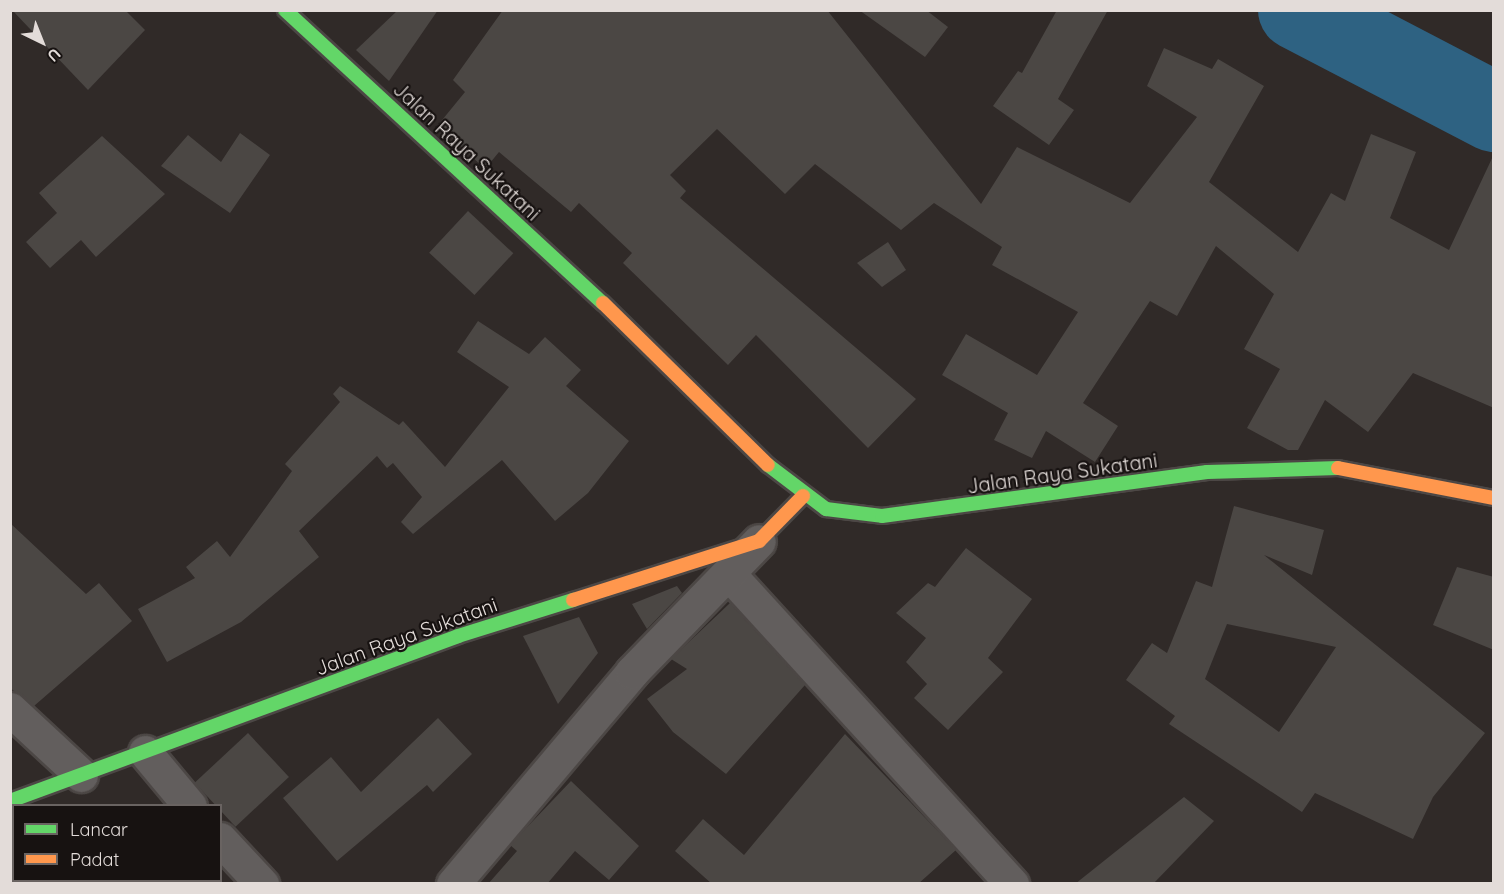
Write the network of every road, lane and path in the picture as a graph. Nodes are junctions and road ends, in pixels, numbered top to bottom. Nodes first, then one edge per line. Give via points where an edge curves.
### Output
1 (285, 10) edge
2 (803, 496) junction
3 (1494, 498) edge
4 (759, 541) junction
5 (729, 574) junction
6 (10, 709) edge
7 (145, 752) junction
8 (81, 775) junction
9 (10, 801) edge
10 (188, 804) edge
11 (222, 841) edge
12 (262, 884) edge
13 (453, 884) edge
14 (1012, 884) edge

1 - 2 main road, Jalan Raya Sukatani via 712,404
2 - 3 main road, Jalan Raya Sukatani via 826,509 882,516 1207,472 1331,467
2 - 4 main road, Jalan Raya Sukatani
4 - 5 street
4 - 7 main road, Jalan Raya Sukatani via 458,636
5 - 13 street via 632,672
5 - 14 street
6 - 8 street
7 - 8 main road, Jalan Raya Sukatani
7 - 10 street
8 - 9 main road, Jalan Raya Sukatani
11 - 12 street

